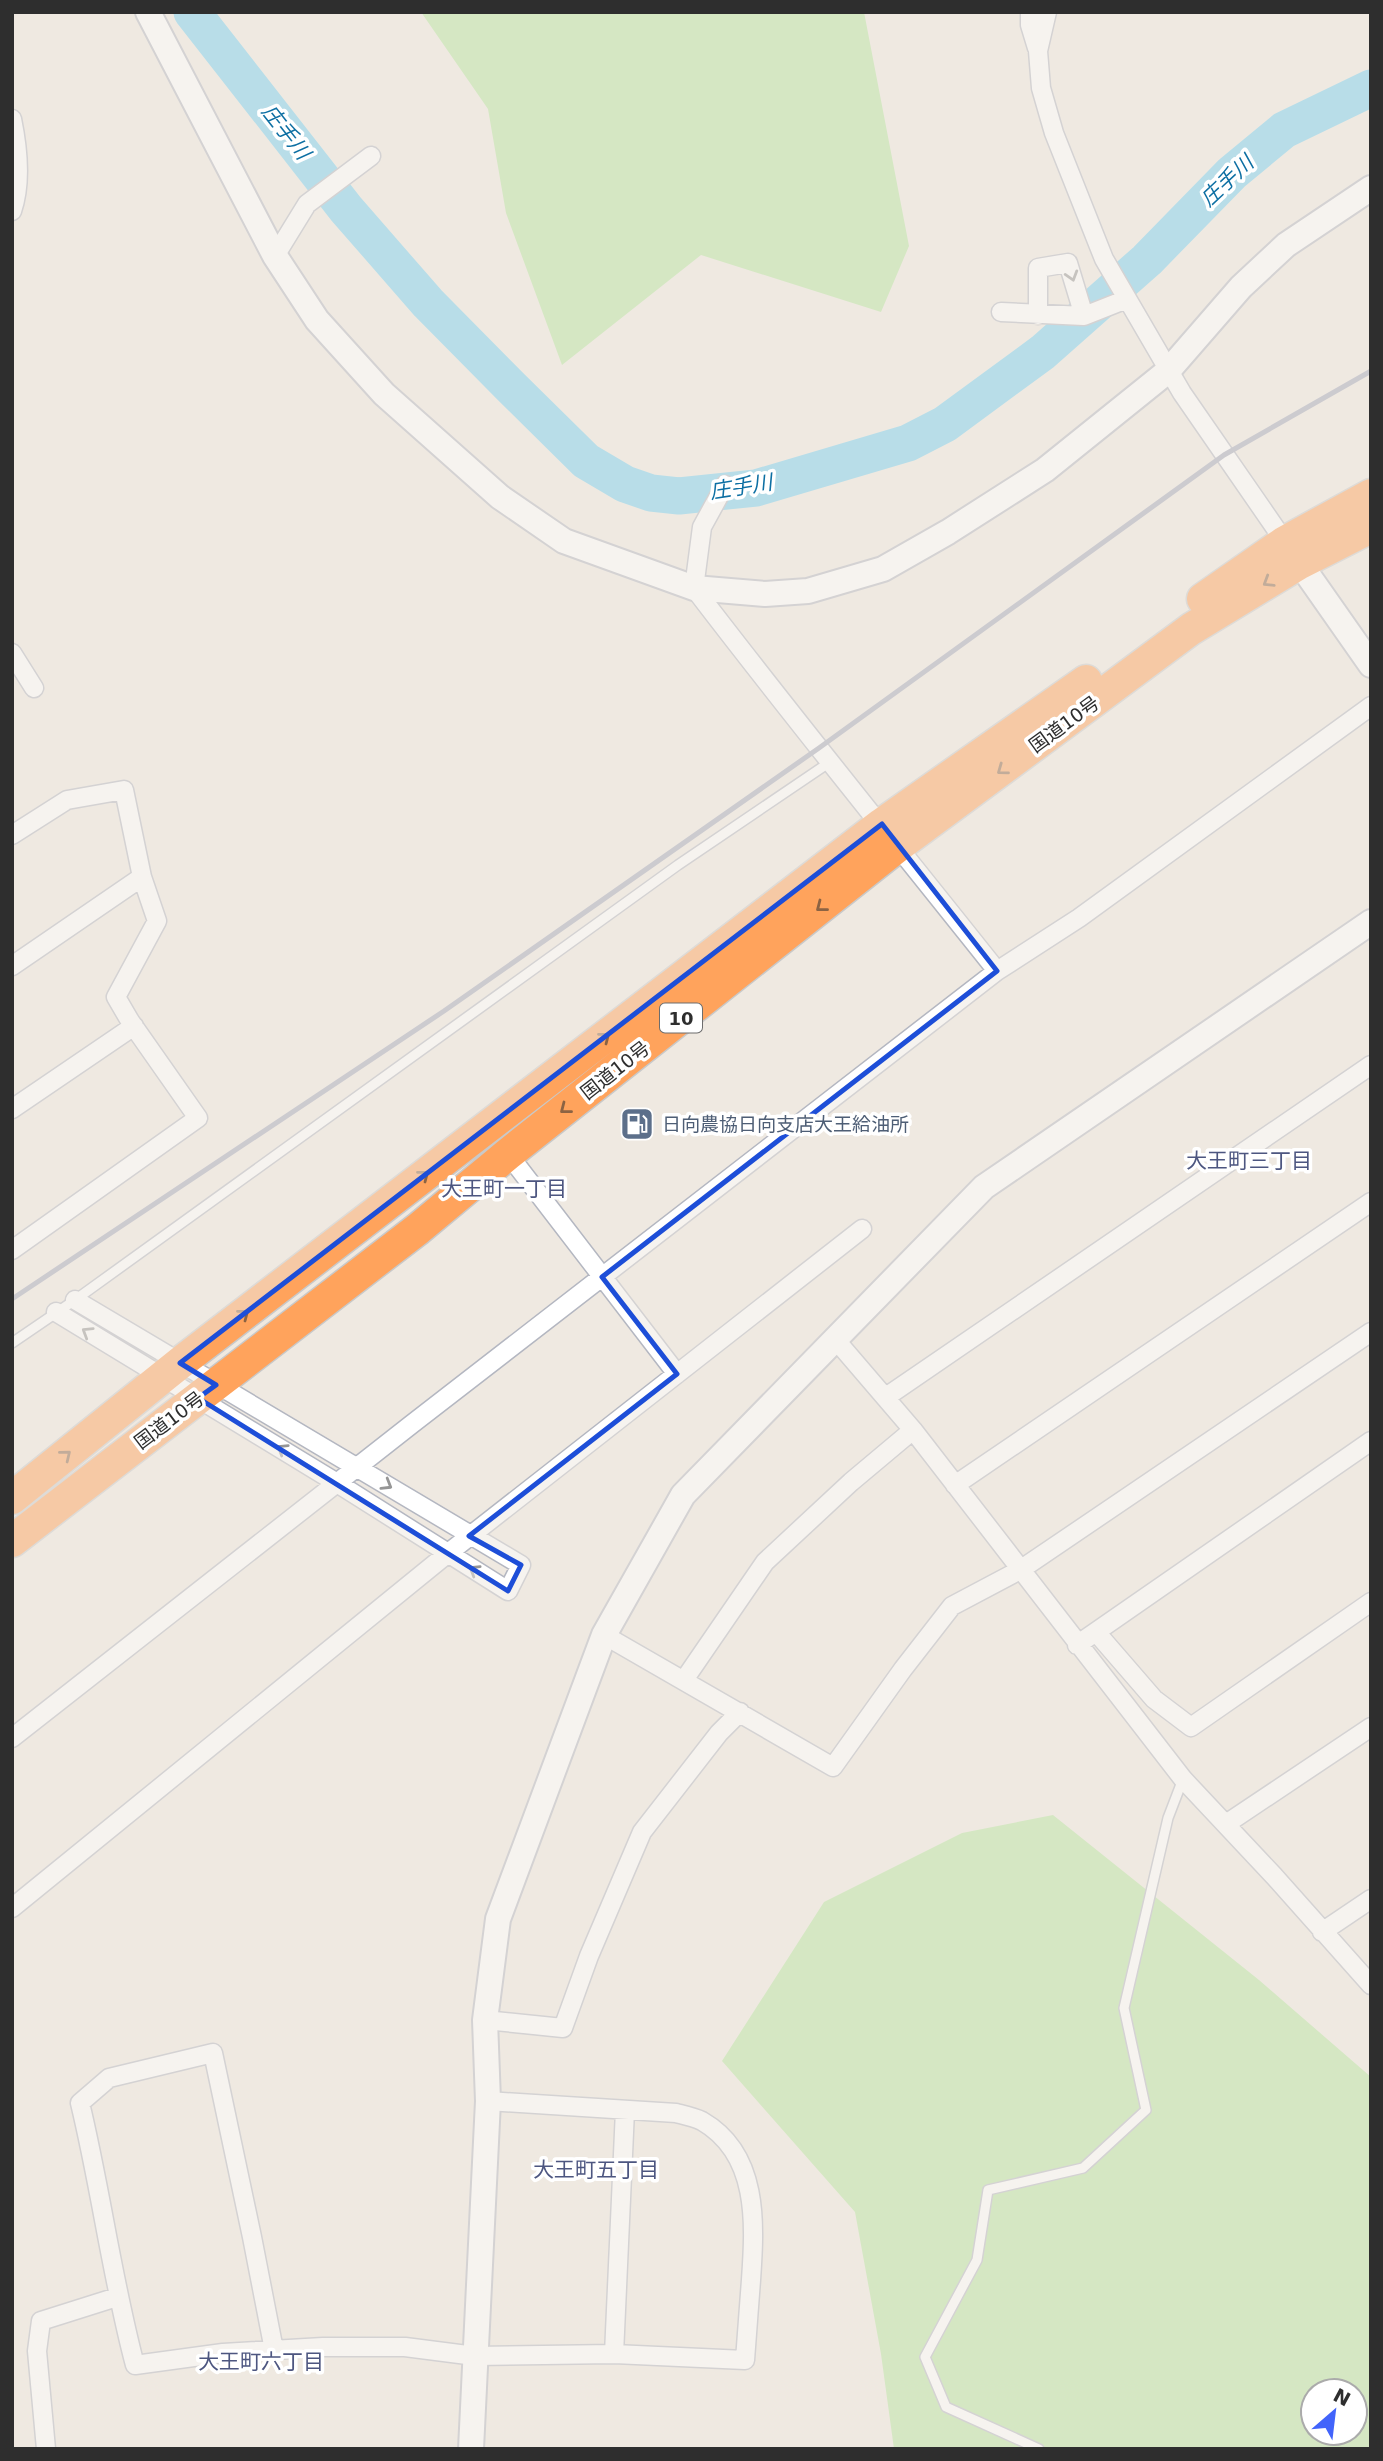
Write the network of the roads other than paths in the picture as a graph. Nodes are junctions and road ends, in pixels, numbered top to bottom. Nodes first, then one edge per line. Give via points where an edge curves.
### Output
1 (148, 12) edge
2 (1030, 12) edge
3 (1047, 12) edge
4 (1038, 51) junction
5 (12, 119) edge
6 (371, 156) dead end
7 (1371, 188) edge
8 (12, 211) edge
9 (275, 256) junction
10 (1127, 299) junction
11 (1000, 312) dead end
12 (1038, 315) junction
13 (1084, 316) junction
14 (1168, 371) junction
15 (725, 485) dead end
16 (1371, 495) edge
17 (1371, 527) edge
18 (1292, 553) junction
19 (694, 588) junction
20 (15, 665) edge
21 (1371, 665) edge
22 (34, 688) dead end
23 (1371, 706) edge
24 (830, 762) junction
25 (12, 835) edge
26 (890, 835) junction
27 (142, 877) junction
28 (1371, 922) edge
29 (12, 966) edge
30 (997, 971) junction
31 (134, 1026) junction
32 (1371, 1065) edge
33 (12, 1109) edge
34 (508, 1154) junction
35 (1371, 1202) edge
36 (862, 1229) dead end
37 (12, 1250) edge
38 (602, 1278) junction
39 (75, 1300) junction
40 (56, 1312) junction
41 (1371, 1332) edge
42 (835, 1339) junction
43 (12, 1343) edge
44 (171, 1370) junction
45 (677, 1374) junction
46 (207, 1391) junction
47 (886, 1397) junction
48 (913, 1430) junction
49 (1371, 1441) edge
50 (357, 1467) junction
51 (337, 1483) junction
52 (955, 1485) junction
53 (12, 1497) edge
54 (469, 1536) junction
55 (12, 1541) edge
56 (447, 1554) junction
57 (1020, 1570) junction
58 (1371, 1602) edge
59 (1096, 1632) junction
60 (604, 1635) junction
61 (1077, 1645) junction
62 (684, 1680) junction
63 (740, 1712) junction
64 (1371, 1727) edge
65 (12, 1738) edge
66 (1183, 1779) junction
67 (1226, 1824) junction
68 (1371, 1899) edge
69 (12, 1908) edge
70 (1322, 1932) junction
71 (1371, 1985) edge
72 (485, 2020) junction
73 (488, 2101) junction
74 (625, 2110) junction
75 (117, 2297) junction
76 (274, 2350) junction
77 (614, 2354) junction
78 (475, 2356) junction
79 (46, 2449) edge
80 (471, 2449) edge
81 (1039, 2449) edge

1 - 9 street
2 - 4 street
3 - 4 street
4 - 10 street via 1041,88 1054,133 1104,259
5 - 8 street via 19,150
6 - 9 street via 307,204
7 - 14 street via 1286,245 1241,287
9 - 19 street via 317,320 384,394 500,497 564,541
10 - 13 street
10 - 14 street
11 - 12 street
12 - 13 street
12 -> 13 street via 1038,268 1068,263
14 - 18 street
14 - 19 street via 1045,470 883,569 808,590 765,594
15 - 19 street via 702,527
16 - 18 highway, 国道10号 / 10
17 - 18 highway, 国道10号 / 10
18 - 21 street
18 - 26 highway, 国道10号 / 10
19 - 24 street
20 - 22 street
23 - 30 street via 1079,918
24 - 26 street
24 - 39 lane via 678,865
25 - 27 street via 67,800 124,790
26 - 30 street
26 -> 34 highway, 国道10号 / 10
44 -> 26 highway, 国道10号 / 10
27 - 29 street
27 - 31 street via 157,921 116,997
28 - 42 street via 984,1187
30 - 38 street
31 - 33 street
31 - 37 street via 198,1118
32 - 47 street
34 - 38 street
34 - 46 highway, 国道10号 / 10
35 - 52 street
36 - 45 street
38 - 45 street
38 - 50 street
39 - 40 lane
39 - 44 street
40 - 43 lane
44 -> 40 street
41 - 57 street
42 - 47 street
42 - 60 street via 683,1495
44 - 46 street
53 -> 44 highway, 国道10号 / 10
45 - 54 street
46 - 50 street
51 -> 46 street
46 - 55 highway, 国道10号 / 10
47 - 48 street
48 - 52 street
48 - 62 street via 765,1562
49 - 59 street
50 - 51 street
50 -> 54 street
51 - 56 street
51 - 65 street
52 - 57 street
54 - 56 street
54 -> 56 street via 521,1564 508,1591
56 - 69 street
57 - 61 street
57 - 63 street via 952,1606 833,1767
58 - 59 street via 1191,1727 1154,1699
59 - 61 street
60 - 62 street
60 - 72 street via 498,1919
61 - 66 street
62 - 63 street
63 - 72 street via 642,1832 563,2028
64 - 67 street
66 - 67 street
66 - 81 lane via 1168,1818 1124,2008 1146,2110 1083,2168 988,2190 977,2260 925,2357 946,2407
67 - 70 street
68 - 70 street
70 - 71 street
72 - 73 street
73 - 74 street
73 - 78 street
74 - 77 street
74 - 77 street via 676,2113 701,2120 732,2147 751,2190 754,2234 746,2360
75 - 76 street via 135,2365
75 - 76 street via 80,2103 109,2078 213,2053
75 - 79 street via 41,2321 37,2351
76 - 78 street via 405,2347
77 - 78 street
78 - 80 street

